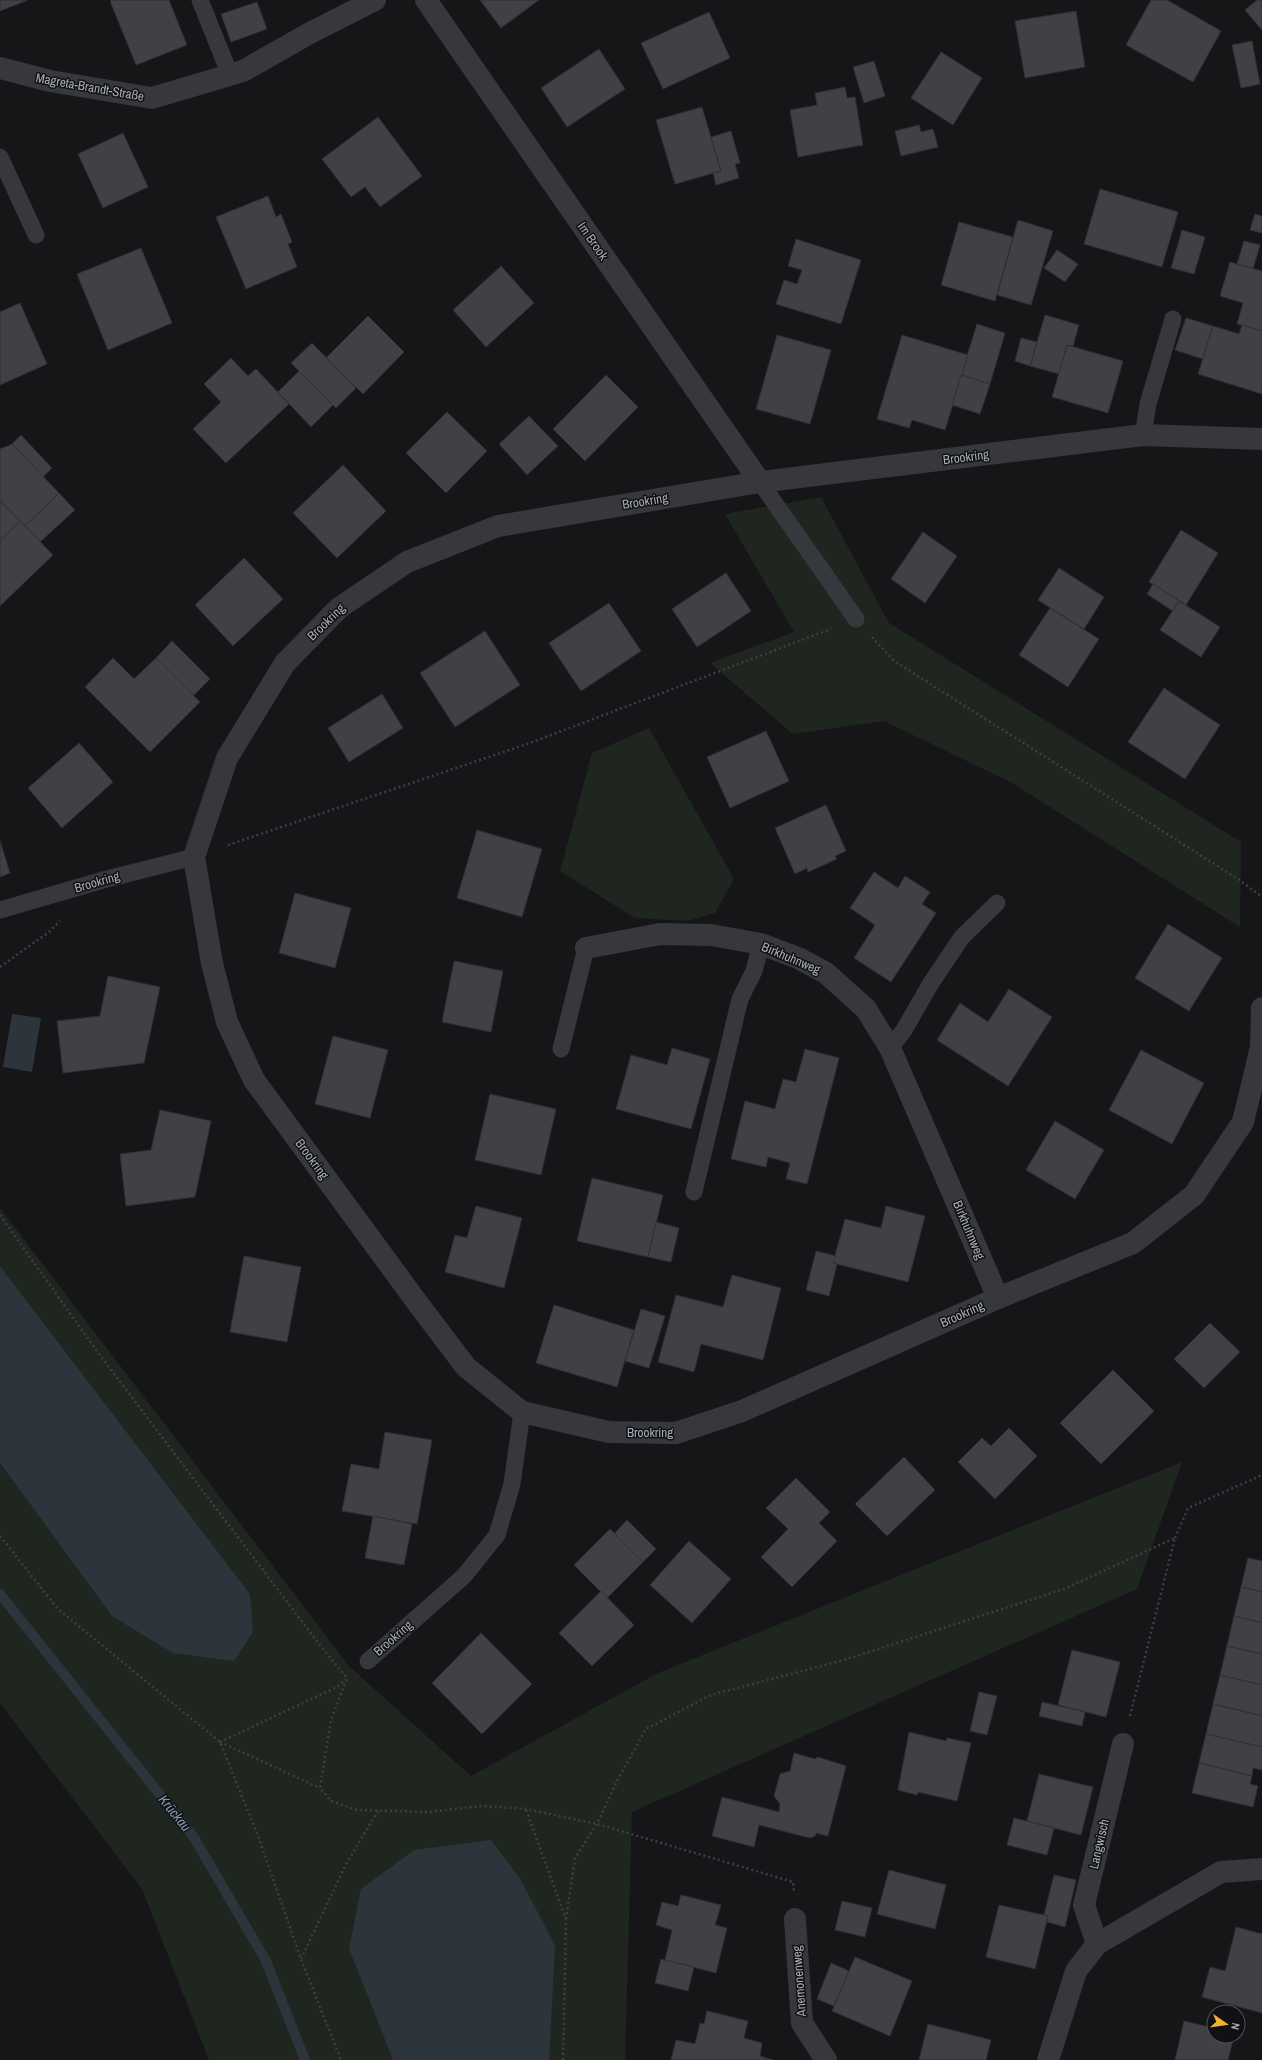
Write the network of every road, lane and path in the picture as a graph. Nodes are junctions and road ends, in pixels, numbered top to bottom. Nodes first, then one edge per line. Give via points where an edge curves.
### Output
1 (200, 0) edge
2 (375, 0) edge
3 (426, 0) edge
4 (0, 68) edge
5 (230, 75) junction
6 (0, 157) edge
7 (36, 235) dead end
8 (1173, 319) dead end
9 (1143, 435) junction
10 (1262, 440) edge
11 (760, 482) junction
12 (856, 619) junction
13 (194, 857) junction
14 (1262, 897) edge
15 (997, 903) dead end
16 (0, 910) edge
17 (65, 916) dead end
18 (761, 944) junction
19 (586, 948) joint
20 (0, 967) edge
21 (1262, 1008) edge
22 (890, 1048) junction
23 (561, 1049) dead end
24 (694, 1192) dead end
25 (0, 1215) edge
26 (998, 1298) junction
27 (522, 1412) junction
28 (1262, 1475) edge
29 (0, 1536) edge
30 (1175, 1538) junction
31 (368, 1660) joint
32 (347, 1678) junction
33 (220, 1742) junction
34 (1123, 1744) joint
35 (320, 1788) junction
36 (378, 1810) junction
37 (526, 1810) junction
38 (597, 1824) junction
39 (1262, 1869) edge
40 (795, 1918) joint
41 (566, 1919) junction
42 (1097, 1944) junction
43 (301, 1959) junction
44 (341, 2060) edge
45 (563, 2060) edge
46 (826, 2060) edge
47 (1048, 2060) edge

1 - 5 lane
2 - 5 street, Magreta-Brandt-Straße via 243,71
3 - 11 street, Im Brook
4 - 5 street, Magreta-Brandt-Straße via 50,81 152,98
6 - 7 lane
8 - 9 lane via 1148,404
9 - 10 street, Brookring
9 - 11 street, Brookring
11 - 12 lane
11 - 13 street, Brookring via 498,526 407,562 339,608 285,663 227,758
12 - 13 path via 530,743
12 - 14 path via 894,661
13 - 16 lane, Brookring
13 - 27 street, Brookring via 212,963 227,1022 254,1080 466,1367
15 - 22 lane via 962,937
17 - 20 path via 49,932
18 - 19 street, Birkhuhnweg via 711,935 660,934
18 - 22 street, Birkhuhnweg via 798,958 826,973 866,1010
18 - 24 lane via 754,971 740,999
19 - 23 lane, Birkhuhnweg
21 - 26 street, Brookring via 1261,1047 1242,1122 1194,1195 1133,1243
22 - 26 street, Birkhuhnweg
25 - 32 path via 99,1354
26 - 27 street, Brookring via 742,1411 676,1433 609,1432
27 - 31 lane, Brookring via 512,1484 497,1535 464,1576
28 - 30 path via 1188,1508
29 - 33 path via 58,1610
30 - 34 path
30 - 38 path via 1064,1589 844,1660 710,1695 646,1729
31 - 32 path
32 - 33 path via 337,1687
32 - 35 path via 331,1720
33 - 35 path
33 - 43 path via 258,1836
34 - 42 street, Langwisch via 1084,1905
35 - 36 path via 331,1801 357,1810
36 - 37 path via 428,1812 481,1806
36 - 43 path via 346,1864
37 - 38 path
37 - 41 path
38 - 40 path via 793,1882
38 - 41 path via 575,1858
39 - 42 street via 1221,1872
40 - 46 street, Anemonenweg via 802,2023
41 - 45 path
42 - 47 street via 1076,1971
43 - 44 path

